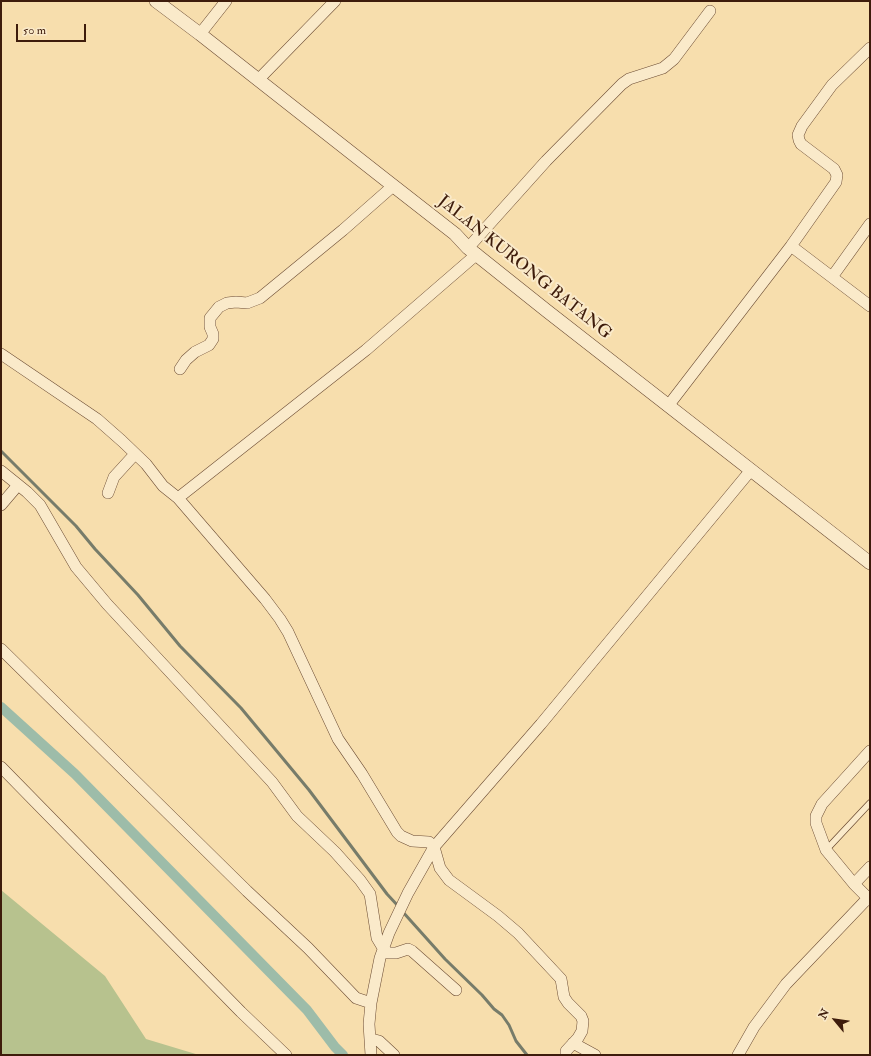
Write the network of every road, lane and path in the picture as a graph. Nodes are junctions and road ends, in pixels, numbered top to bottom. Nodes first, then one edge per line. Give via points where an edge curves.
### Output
1 (156, 1) edge
2 (226, 1) edge
3 (334, 1) edge
4 (710, 12) dead end
5 (200, 34) junction
6 (870, 48) edge
7 (258, 80) junction
8 (393, 186) junction
9 (870, 224) edge
10 (791, 246) junction
11 (472, 251) junction
12 (832, 278) junction
13 (870, 306) edge
14 (1, 354) edge
15 (180, 369) dead end
16 (668, 406) junction
17 (135, 454) junction
18 (751, 470) junction
19 (1, 472) edge
20 (18, 485) junction
21 (108, 493) dead end
22 (178, 498) junction
23 (1, 505) edge
24 (870, 563) edge
25 (1, 649) edge
26 (870, 751) edge
27 (1, 768) edge
28 (870, 803) edge
29 (434, 848) junction
30 (826, 850) junction
31 (870, 867) edge
32 (854, 884) junction
33 (869, 899) edge
34 (383, 948) junction
35 (456, 990) dead end
36 (370, 1003) junction
37 (371, 1041) junction
38 (573, 1043) junction
39 (286, 1055) edge
40 (371, 1055) edge
41 (394, 1055) edge
42 (566, 1055) edge
43 (595, 1055) edge
44 (738, 1055) edge

1 - 5 street, JALAN KURONG BATANG
2 - 5 street
3 - 7 street
4 - 11 street via 674,59 663,68 629,78 622,84 546,161
5 - 7 street, JALAN KURONG BATANG
6 - 10 street via 832,85 798,135 801,144 834,169 837,175 836,182
7 - 8 street, JALAN KURONG BATANG
8 - 11 street, JALAN KURONG BATANG via 455,234
8 - 15 street via 260,298 247,303 227,303 219,307 210,318 213,339 209,345 186,360
9 - 12 street
10 - 12 street
10 - 16 street
11 - 16 street, JALAN KURONG BATANG
11 - 22 street via 366,350
12 - 13 street
14 - 17 street via 97,419
16 - 18 street, JALAN KURONG BATANG
17 - 21 street via 114,477
17 - 22 street via 162,486
18 - 24 street, JALAN KURONG BATANG
18 - 29 street via 541,724
19 - 20 street
20 - 23 street
20 - 34 street via 40,505 76,567 107,604 272,782 297,816 360,880 370,894 377,938
22 - 29 street via 280,619 300,655 332,728 397,832 412,841 429,842
25 - 36 street via 308,948 356,998
26 - 30 street via 818,810 816,823
27 - 39 street
28 - 30 lane
29 - 34 street via 408,893
29 - 38 street via 440,868 449,880 518,933 561,979 564,996 584,1021 582,1031
30 - 32 street
31 - 32 street
32 - 33 street
33 - 44 street via 781,990 744,1042
34 - 35 street via 388,953 408,949 412,951
34 - 36 street
36 - 37 street
37 - 40 street
37 - 41 street via 379,1041
38 - 42 street via 566,1051
38 - 43 street

